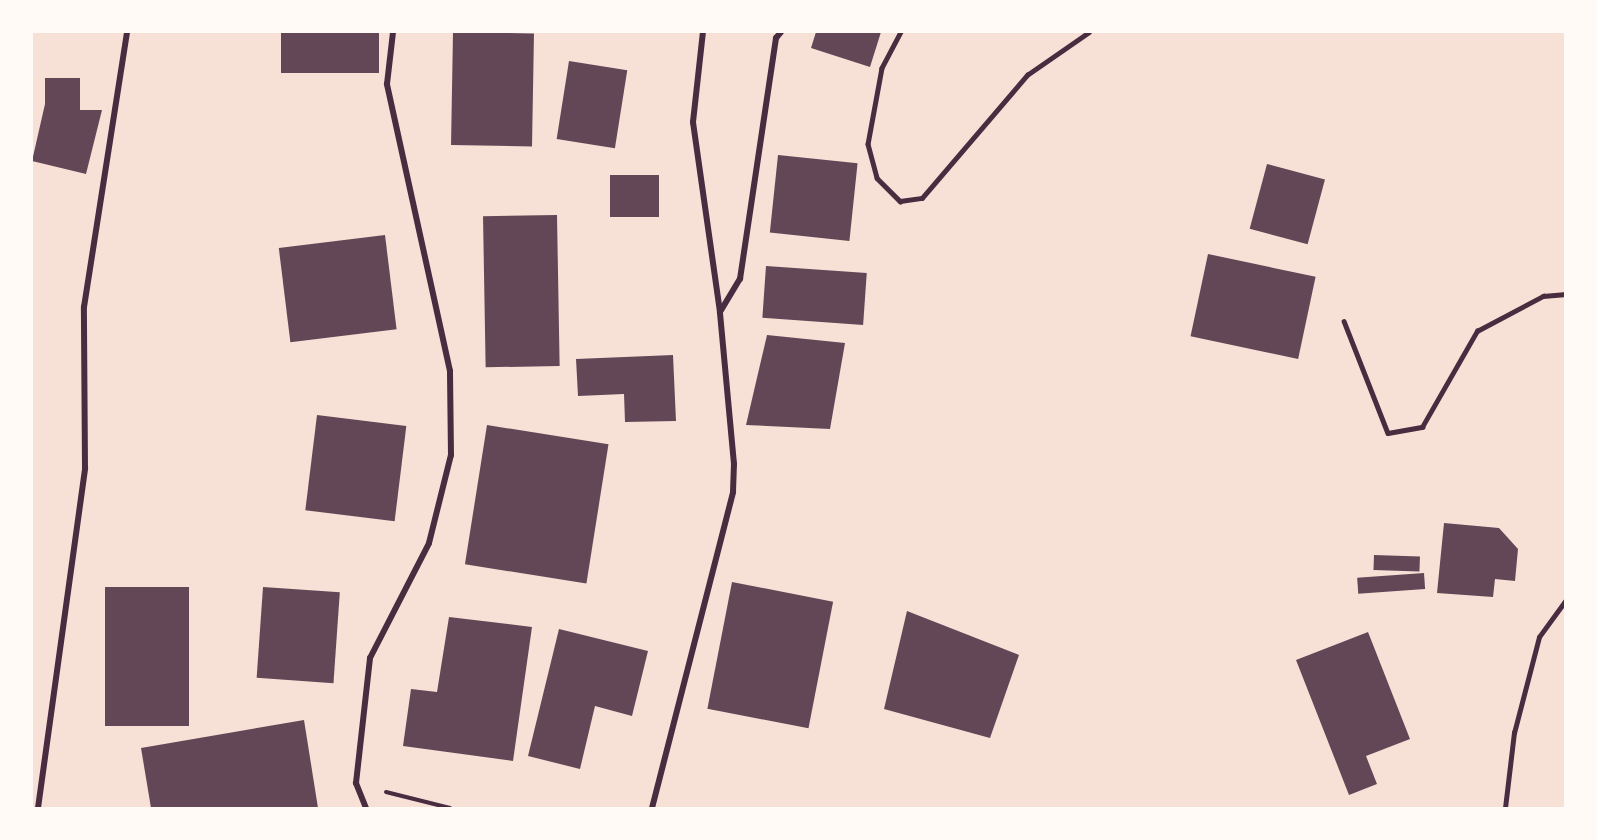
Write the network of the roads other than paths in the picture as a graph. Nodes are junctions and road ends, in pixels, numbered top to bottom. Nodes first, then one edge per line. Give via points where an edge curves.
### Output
1 (127, 32) edge
2 (393, 32) edge
3 (703, 32) edge
4 (781, 32) edge
5 (901, 32) edge
6 (1089, 32) edge
7 (1566, 294) edge
8 (720, 312) junction
9 (1344, 321) dead end
10 (1566, 600) edge
11 (38, 808) edge
12 (366, 808) edge
13 (652, 808) edge
14 (1505, 808) edge

1 - 11 street via 84,307 85,468
2 - 12 street via 387,84 450,370 451,455 429,543 370,658 356,783
3 - 8 street via 693,122
4 - 8 street via 776,38 740,279
5 - 6 lane via 882,68 868,144 877,178 900,201 922,198 1027,75
7 - 9 lane via 1543,296 1477,331 1422,427 1388,433
8 - 13 street via 734,464 733,492
10 - 14 lane via 1539,637 1514,733

